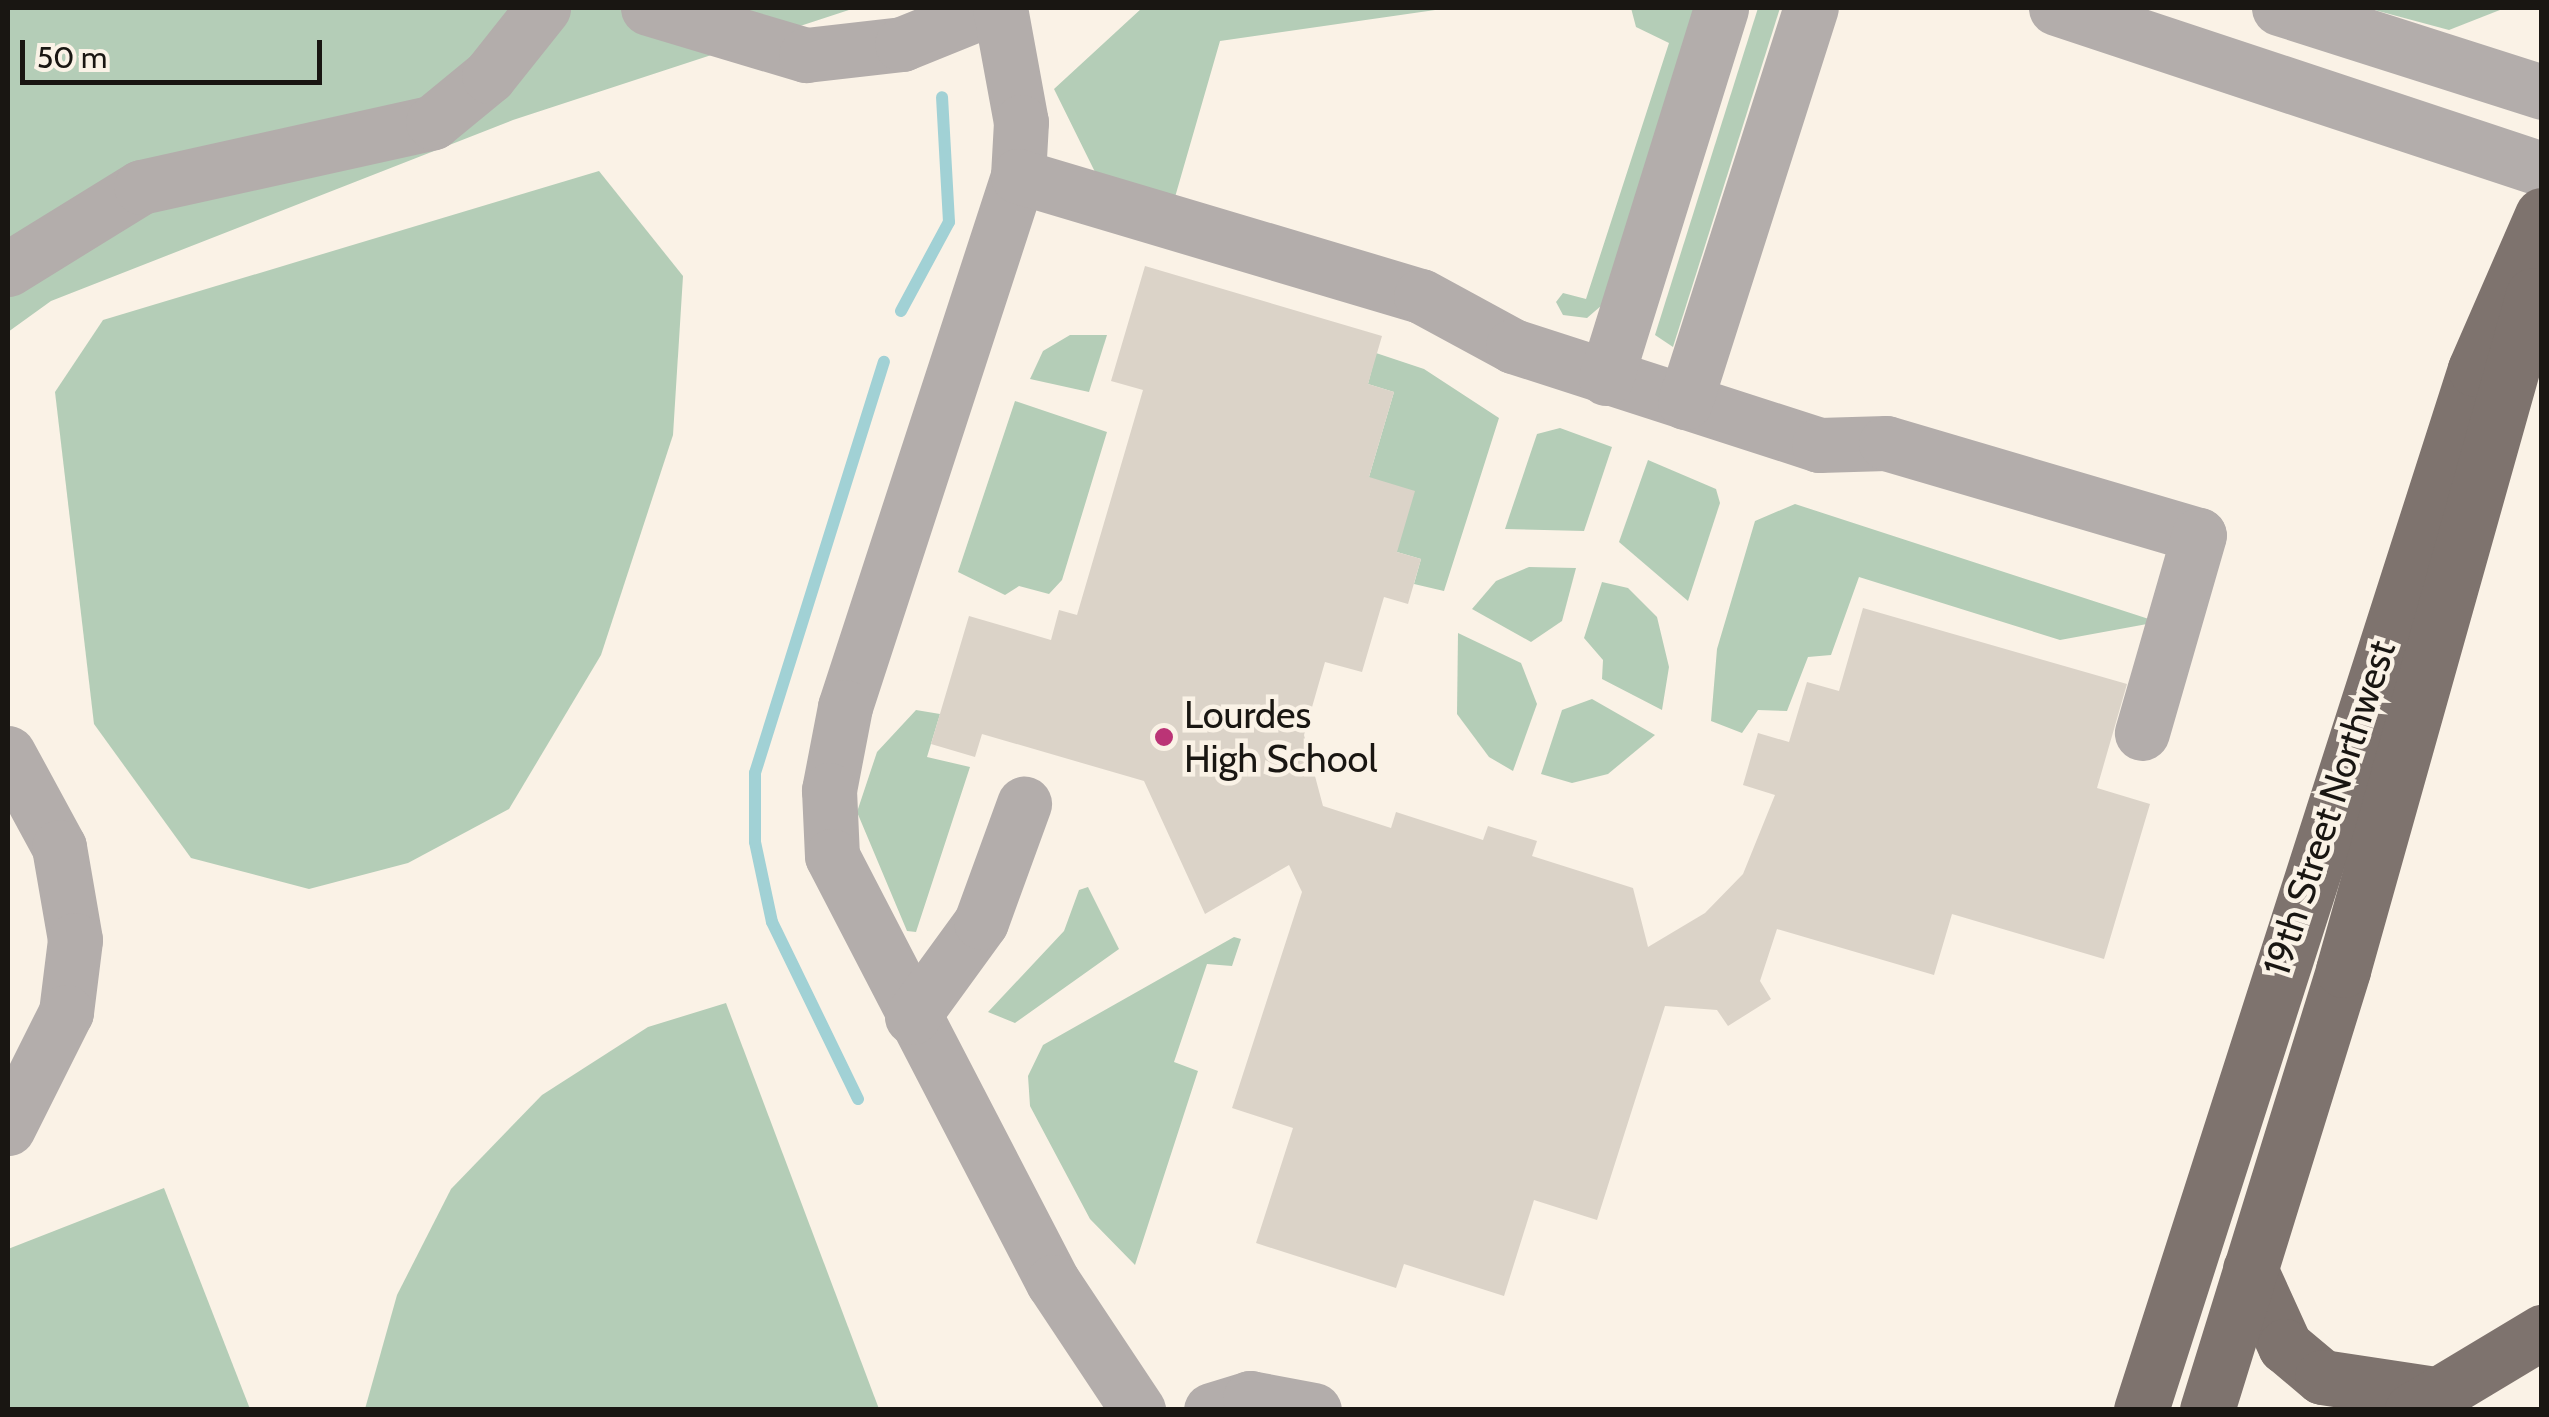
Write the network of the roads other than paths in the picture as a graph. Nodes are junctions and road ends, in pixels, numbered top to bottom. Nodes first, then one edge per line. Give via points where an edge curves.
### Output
1 (544, 8) edge
2 (648, 8) edge
3 (991, 8) edge
4 (1000, 8) edge
5 (1721, 8) edge
6 (1810, 8) edge
7 (2056, 8) edge
8 (2279, 8) edge
9 (2542, 92) edge
10 (2542, 168) edge
11 (1018, 176) junction
12 (2542, 215) edge
13 (2542, 258) edge
14 (8, 270) edge
15 (1606, 378) junction
16 (1685, 402) junction
17 (2142, 733) dead end
18 (8, 753) edge
19 (1024, 804) dead end
20 (912, 1017) junction
21 (8, 1128) edge
22 (2250, 1268) junction
23 (2542, 1332) edge
24 (2424, 1402) edge
25 (1138, 1410) edge
26 (1211, 1410) edge
27 (1314, 1410) edge
28 (2141, 1410) edge
29 (2206, 1410) edge

1 - 14 street via 489,76 433,122 141,188
2 - 3 street via 806,56 902,44
4 - 11 street via 1020,108
5 - 15 street
6 - 16 street
7 - 10 street
8 - 9 street
11 - 15 street via 1421,296 1513,346
11 - 20 street via 845,707 829,790 832,856
12 - 28 main road, 19th Street Northwest via 2469,386
13 - 22 main road, 19th Street Northwest via 2506,407
15 - 16 street
16 - 17 street via 1819,444 1886,443 2199,536
18 - 21 street via 44,814 71,892 75,968 66,1012
19 - 20 street via 981,922
20 - 25 street via 1053,1282
22 - 24 main road via 2284,1346 2322,1377
22 - 29 main road, 19th Street Northwest
23 - 24 main road
26 - 27 street via 1250,1398

